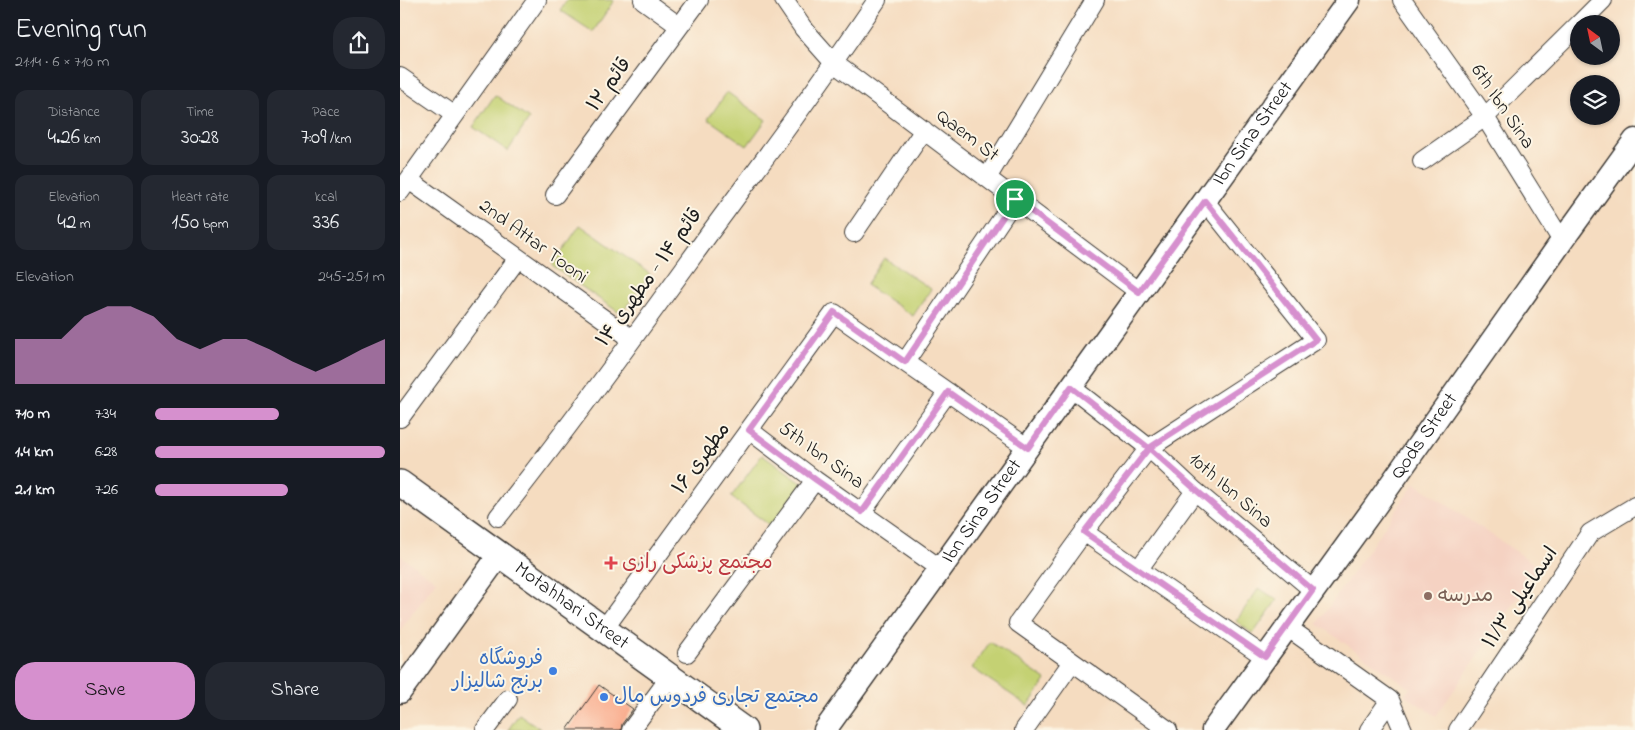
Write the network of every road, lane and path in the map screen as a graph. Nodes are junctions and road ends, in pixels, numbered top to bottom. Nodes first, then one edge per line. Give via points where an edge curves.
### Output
1 (537, 0) edge
2 (643, 0) edge
3 (699, 0) edge
4 (784, 0) edge
5 (877, 0) edge
6 (1095, 0) edge
7 (1349, 0) edge
8 (1402, 0) edge
9 (1603, 0) edge
10 (1588, 15) edge
11 (679, 26) junction
12 (1570, 33) edge
13 (834, 63) junction
14 (400, 77) edge
15 (455, 115) junction
16 (1485, 117) junction
17 (924, 130) junction
18 (1635, 140) edge
19 (1422, 161) dead end
20 (987, 178) junction
21 (404, 186) edge
22 (555, 195) dead end
23 (1015, 199) junction
24 (1205, 201) junction
25 (854, 234) dead end
26 (1562, 241) junction
27 (518, 258) junction
28 (1139, 292) junction
29 (632, 339) junction
30 (905, 362) junction
31 (1071, 387) junction
32 (948, 392) junction
33 (400, 418) edge
34 (749, 430) junction
35 (1028, 448) junction
36 (1149, 448) junction
37 (816, 480) junction
38 (400, 483) edge
39 (1196, 490) junction
40 (1635, 506) edge
41 (862, 512) junction
42 (498, 517) dead end
43 (1084, 532) junction
44 (500, 554) junction
45 (941, 569) junction
46 (1138, 570) junction
47 (1313, 590) junction
48 (1287, 627) junction
49 (604, 629) junction
50 (687, 653) dead end
51 (1265, 657) junction
52 (1072, 662) junction
53 (670, 677) junction
54 (400, 692) edge
55 (508, 699) dead end
56 (1390, 700) junction
57 (485, 730) edge
58 (631, 730) edge
59 (744, 730) edge
60 (825, 730) edge
61 (1024, 730) edge
62 (1168, 730) edge
63 (1213, 730) edge
64 (1369, 730) edge
65 (1403, 730) edge
66 (1458, 730) edge

1 - 15 street
2 - 11 street
3 - 11 street, قائم ۱۲
4 - 13 street, Qaem St via 803,28
5 - 13 street, قائم ۱۴ - مطهری ۱۴
6 - 20 street
7 - 24 street, Ibn Sina Street
8 - 16 street, 6th Ibn Sina
9 - 10 street
11 - 22 street, قائم ۱۲
12 - 16 street
13 - 17 street, Qaem St
13 - 29 street, قائم ۱۴ - مطهری ۱۴
14 - 15 street
15 - 21 street
16 - 19 street
16 - 26 street, 6th Ibn Sina
17 - 20 street, Qaem St
17 - 25 street
18 - 26 street, Qods Street
20 - 23 street, Qaem St
21 - 27 street, 2nd Attar Tooni
23 - 28 street, Qaem St
23 - 30 street
24 - 28 street, Ibn Sina Street
24 - 36 street via 1316,340
26 - 47 street, Qods Street
27 - 29 street, 2nd Attar Tooni
27 - 33 street
28 - 31 street, Ibn Sina Street
29 - 42 street, قائم ۱۴ - مطهری ۱۴
30 - 32 street
30 - 34 street, مطهری ۱۶ via 834,312
31 - 35 street, Ibn Sina Street
31 - 36 street, 10th Ibn Sina
32 - 35 street
32 - 41 street
34 - 37 street, 5th Ibn Sina
34 - 49 street, مطهری ۱۶
35 - 45 street, Ibn Sina Street
36 - 39 street, 10th Ibn Sina
36 - 43 street
37 - 41 street, 5th Ibn Sina
37 - 50 street
38 - 44 main road, Motahhari Street
39 - 46 street
39 - 47 street, 10th Ibn Sina
40 - 66 street, اسماعیلی ۱۱/۳ via 1590,533
41 - 45 street, 5th Ibn Sina
43 - 46 street
43 - 52 street via 1018,623
44 - 49 main road, Motahhari Street
44 - 54 street
45 - 60 street, Ibn Sina Street
46 - 51 street
47 - 48 street, Qods Street
48 - 51 street, Qods Street
48 - 56 street
49 - 53 main road, Motahhari Street
51 - 63 street, Qods Street
52 - 61 street
52 - 62 street
53 - 58 street
53 - 59 main road, Motahhari Street
55 - 57 street
56 - 64 street
56 - 65 street

